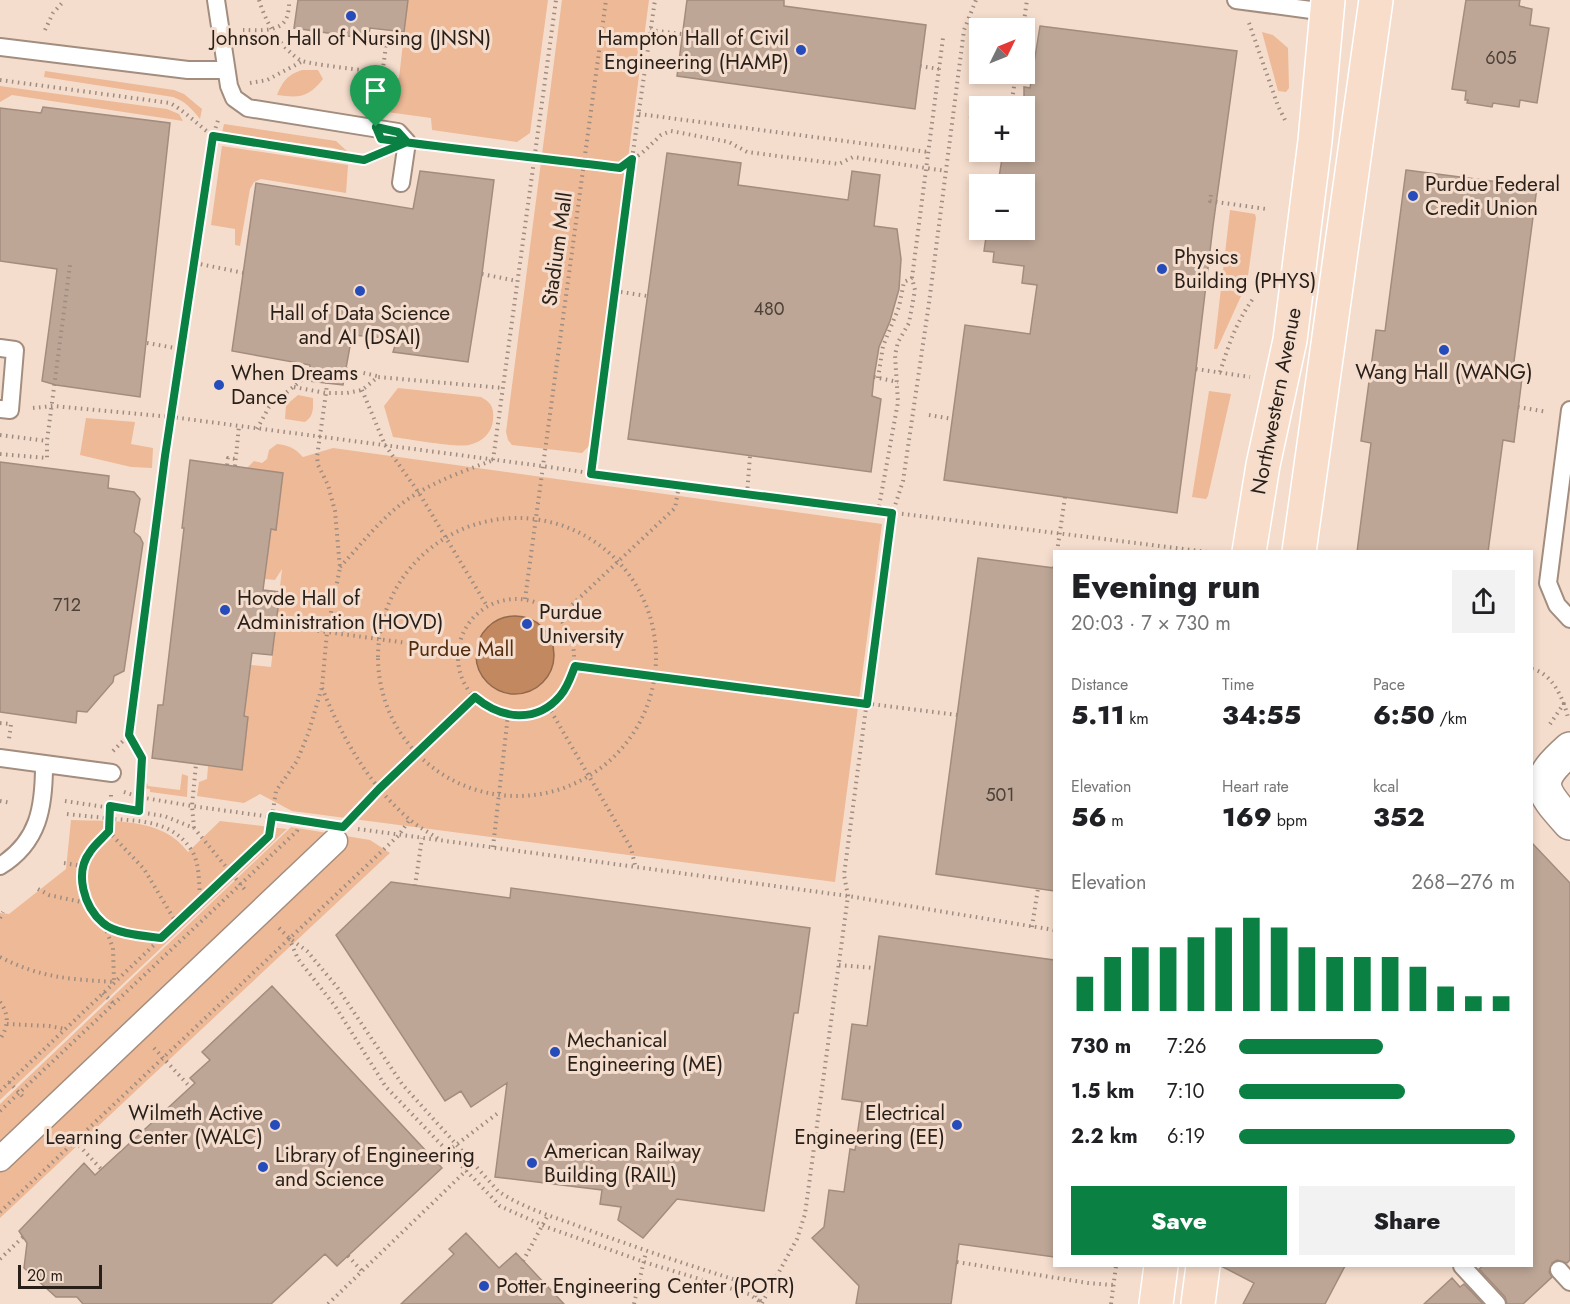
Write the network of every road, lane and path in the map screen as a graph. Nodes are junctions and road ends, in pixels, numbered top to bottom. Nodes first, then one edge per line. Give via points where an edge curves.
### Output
1 (216, 0) edge
2 (259, 0) edge
3 (556, 0) edge
4 (606, 0) edge
5 (655, 0) edge
6 (976, 0) edge
7 (1027, 0) edge
8 (1236, 0) edge
9 (1376, 0) edge
10 (62, 3) dead end
11 (290, 4) dead end
12 (1327, 6) edge
13 (1024, 18) edge
14 (1249, 23) dead end
15 (271, 29) junction
16 (243, 30) dead end
17 (388, 30) dead end
18 (650, 30) junction
19 (44, 33) dead end
20 (682, 34) dead end
21 (944, 38) dead end
22 (0, 47) edge
23 (301, 62) junction
24 (920, 66) dead end
25 (939, 69) junction
26 (226, 70) junction
27 (382, 72) junction
28 (37, 78) dead end
29 (0, 80) edge
30 (36, 84) junction
31 (250, 84) dead end
32 (639, 114) junction
33 (219, 117) dead end
34 (1288, 125) dead end
35 (376, 127) junction
36 (213, 136) junction
37 (407, 142) junction
38 (928, 152) junction
39 (534, 159) junction
40 (632, 159) junction
41 (584, 164) junction
42 (926, 168) junction
43 (946, 171) junction
44 (400, 183) dead end
45 (1211, 195) dead end
46 (1266, 209) dead end
47 (195, 263) junction
48 (70, 265) dead end
49 (244, 273) dead end
50 (482, 274) dead end
51 (912, 278) junction
52 (517, 281) junction
53 (615, 291) junction
54 (647, 296) dead end
55 (1254, 297) dead end
56 (147, 343) dead end
57 (0, 348) edge
58 (181, 349) junction
59 (346, 369) dead end
60 (1196, 369) dead end
61 (1220, 372) junction
62 (310, 373) dead end
63 (378, 376) junction
64 (1255, 377) dead end
65 (898, 382) junction
66 (327, 383) dead end
67 (294, 387) junction
68 (503, 388) junction
69 (362, 390) junction
70 (326, 393) junction
71 (53, 406) junction
72 (1518, 407) dead end
73 (5, 410) edge
74 (1570, 410) edge
75 (1551, 412) dead end
76 (929, 415) dead end
77 (172, 417) junction
78 (952, 419) dead end
79 (239, 426) junction
80 (257, 429) junction
81 (0, 435) edge
82 (321, 437) junction
83 (47, 441) junction
84 (384, 445) junction
85 (0, 454) edge
86 (750, 456) dead end
87 (236, 459) junction
88 (493, 460) junction
89 (227, 465) dead end
90 (235, 466) dead end
91 (542, 466) junction
92 (591, 474) junction
93 (680, 486) junction
94 (419, 493) junction
95 (747, 494) junction
96 (1065, 497) dead end
97 (878, 512) junction
98 (892, 513) junction
99 (535, 519) junction
100 (1060, 533) junction
101 (446, 537) junction
102 (1150, 546) junction
103 (1057, 550) edge
104 (1150, 550) edge
105 (1189, 550) edge
106 (1249, 550) edge
107 (1299, 550) edge
108 (617, 561) junction
109 (340, 568) junction
110 (525, 599) junction
111 (487, 606) junction
112 (559, 617) junction
113 (1570, 619) edge
114 (276, 625) dead end
115 (327, 632) junction
116 (379, 639) junction
117 (458, 650) junction
118 (575, 666) junction
119 (1533, 669) edge
120 (656, 676) junction
121 (322, 687) junction
122 (475, 697) junction
123 (867, 704) junction
124 (548, 706) junction
125 (508, 715) junction
126 (957, 716) dead end
127 (0, 723) edge
128 (1569, 733) edge
129 (129, 735) junction
130 (9, 740) dead end
131 (111, 753) dead end
132 (417, 753) junction
133 (0, 758) edge
134 (195, 764) dead end
135 (44, 765) junction
136 (590, 775) junction
137 (112, 780) joint
138 (379, 789) junction
139 (121, 791) dead end
140 (44, 796) junction
141 (498, 796) junction
142 (139, 797) junction
143 (0, 801) edge
144 (11, 803) dead end
145 (110, 806) junction
146 (192, 806) junction
147 (139, 811) junction
148 (67, 814) dead end
149 (272, 816) junction
150 (109, 818) junction
151 (410, 819) junction
152 (300, 820) junction
153 (1570, 823) edge
154 (194, 828) junction
155 (109, 831) junction
156 (339, 834) junction
157 (399, 835) junction
158 (422, 838) junction
159 (440, 841) junction
160 (493, 848) junction
161 (64, 863) dead end
162 (635, 865) junction
163 (0, 866) edge
164 (83, 866) junction
165 (231, 872) junction
166 (241, 885) junction
167 (415, 886) dead end
168 (1038, 888) dead end
169 (38, 889) dead end
170 (848, 896) junction
171 (200, 901) junction
172 (86, 903) junction
173 (262, 909) junction
174 (3, 912) dead end
175 (0, 918) edge
176 (104, 924) junction
177 (177, 924) junction
178 (1032, 927) junction
179 (1053, 930) edge
180 (161, 938) junction
181 (289, 938) junction
182 (0, 957) edge
183 (839, 965) junction
184 (874, 968) dead end
185 (114, 982) junction
186 (0, 1002) edge
187 (7, 1024) junction
188 (65, 1029) junction
189 (0, 1039) edge
190 (164, 1058) junction
191 (190, 1087) dead end
192 (0, 1091) edge
193 (0, 1111) edge
194 (498, 1113) dead end
195 (75, 1141) junction
196 (456, 1143) junction
197 (448, 1151) junction
198 (0, 1159) edge
199 (474, 1163) junction
200 (101, 1169) dead end
201 (466, 1171) junction
202 (0, 1212) edge
203 (548, 1215) junction
204 (544, 1226) junction
205 (23, 1237) dead end
206 (646, 1252) junction
207 (348, 1256) dead end
208 (0, 1259) edge
209 (523, 1261) dead end
210 (644, 1262) junction
211 (957, 1262) dead end
212 (1116, 1267) edge
213 (1161, 1267) edge
214 (1203, 1267) edge
215 (1463, 1267) edge
216 (362, 1271) junction
217 (1113, 1285) junction
218 (763, 1303) edge
219 (328, 1304) edge
220 (634, 1304) edge
221 (1111, 1304) edge
222 (1156, 1304) edge
223 (1198, 1304) edge
224 (1497, 1304) edge

1 - 26 lane
2 - 15 path
3 - 39 path
4 - 41 path, Stadium Mall
5 - 18 path
6 - 43 path via 964,30
7 - 13 path
8 - 12 lane
9 - 107 main road, Northwestern Avenue
10 - 19 path
11 - 15 path via 286,20
12 - 106 main road, Northwestern Avenue via 1290,340
14 - 34 path
15 - 16 path
15 - 23 path
17 - 27 path
18 - 20 path
18 - 32 path
21 - 25 path
22 - 26 lane via 188,70
23 - 27 path
23 - 31 path via 267,80
24 - 25 path
25 - 38 path
26 - 35 lane via 234,98 248,108
27 - 35 path
28 - 30 path
29 - 30 path
30 - 36 path via 170,103
32 - 38 path
32 - 40 path
33 - 36 path
35 - 37 lane via 398,132
36 - 37 path via 364,160
36 - 47 path
37 - 39 path
37 - 44 lane
38 - 42 path
39 - 41 path
39 - 52 path
40 - 41 path via 620,168
40 - 42 path via 671,131 729,142 747,152 839,164 853,157
40 - 53 path
41 - 91 path, Stadium Mall
42 - 43 path
42 - 51 path
43 - 98 path via 903,481
45 - 46 path via 1210,201
47 - 49 path
47 - 58 path
48 - 71 path
50 - 52 path
51 - 65 path via 915,290 909,323 898,342 896,355
51 - 65 path via 904,282 876,378
52 - 68 path
53 - 54 path
53 - 92 path
55 - 61 path via 1233,332
56 - 58 path
57 - 73 lane via 15,350
58 - 77 path
59 - 63 path
60 - 61 path
61 - 64 path
62 - 67 path
63 - 68 path
63 - 69 path
65 - 97 path via 898,402
66 - 70 path
67 - 70 path
67 - 80 path via 269,407
68 - 88 path
69 - 70 path
69 - 84 path
70 - 82 path
71 - 73 path
71 - 77 path
71 - 83 path
72 - 75 path
74 - 113 lane via 1548,583 1557,605
76 - 78 path
77 - 79 path
77 - 129 path
79 - 80 path
79 - 87 path
80 - 82 path
81 - 83 path
82 - 84 path
82 - 109 path via 318,465 335,511
83 - 85 path via 47,458
84 - 88 path
84 - 94 path
86 - 95 path
87 - 89 path via 228,458
87 - 90 path
88 - 91 path
88 - 94 path
91 - 92 path
91 - 99 path, Stadium Mall
92 - 93 path
93 - 95 path
93 - 108 path via 675,508
94 - 101 path
94 - 109 path via 396,508
95 - 97 path
96 - 100 path
97 - 98 path
98 - 100 path
98 - 123 path
99 - 101 path via 489,520
99 - 108 path via 580,533
99 - 110 path, Stadium Mall
100 - 102 path
100 - 103 path
101 - 111 path
101 - 116 path via 405,572 386,605
102 - 104 path
102 - 105 path
108 - 112 path
108 - 120 path via 642,596 650,615
109 - 115 path
110 - 111 path via 506,599
110 - 112 path via 543,605
111 - 117 path via 463,632
112 - 118 path via 569,632
114 - 115 path
115 - 116 path
115 - 121 path
116 - 117 path
116 - 132 path via 379,670 385,700
117 - 122 path via 465,686
118 - 120 path
118 - 124 path via 560,697
119 - 128 path via 1548,679 1565,702
120 - 123 path
120 - 136 path via 650,700 629,742
121 - 138 path via 348,742
121 - 149 path via 297,761 276,791
122 - 125 path via 487,707
122 - 132 path
123 - 126 path
123 - 170 path via 844,876
124 - 125 path via 522,716
124 - 136 path
125 - 141 path
127 - 130 path via 11,724
128 - 153 street via 1546,772 1544,783 1546,795
129 - 131 path
129 - 142 path via 142,758
132 - 138 path
132 - 141 path via 445,778
133 - 135 lane
134 - 146 path
135 - 137 lane
135 - 140 lane
136 - 141 path via 546,795
136 - 162 path via 631,848
137 - 145 path
138 - 151 path
138 - 156 path
139 - 142 path
140 - 145 path
140 - 163 lane via 32,833 22,848
141 - 160 path
142 - 146 path
142 - 147 path
143 - 144 path
145 - 147 path
145 - 150 path
146 - 149 path
146 - 154 path
147 - 154 path
148 - 150 path
149 - 152 path
149 - 165 path via 269,836
150 - 155 path
150 - 171 path via 146,821 174,831 193,852
151 - 157 path
151 - 159 path
152 - 156 path
152 - 166 path via 297,831
154 - 165 path
155 - 164 path via 89,852
155 - 177 path via 144,868
156 - 157 path
156 - 173 street
157 - 158 path
157 - 181 path
158 - 159 path
158 - 167 path
159 - 160 path
160 - 162 path
161 - 164 path
162 - 170 path
164 - 172 path
165 - 166 path
165 - 171 path
166 - 173 path
166 - 193 path
168 - 178 path
169 - 172 path
170 - 178 path
170 - 183 path
171 - 177 path
172 - 176 path
173 - 181 path
173 - 198 street
174 - 175 path
176 - 180 path via 137,936
176 - 185 path via 113,948
177 - 180 path
178 - 179 path
180 - 185 path
181 - 190 path
181 - 196 path via 307,951 337,987 402,1084
181 - 197 path via 298,959 335,1006 386,1087
182 - 185 path via 46,976
183 - 184 path
183 - 218 path via 805,1214 797,1239
185 - 188 path
186 - 187 path
187 - 188 path
187 - 189 path
188 - 192 path
190 - 191 path
190 - 195 path
194 - 196 path
195 - 200 path
195 - 202 path
196 - 197 path
196 - 199 path
197 - 201 path
199 - 201 path
199 - 203 path via 498,1191
201 - 204 path via 500,1206
201 - 216 path
203 - 204 path
203 - 206 path
204 - 209 path
204 - 210 path
205 - 208 path
206 - 210 path
206 - 218 path via 739,1281
207 - 216 path
210 - 218 path via 748,1294
210 - 220 path
211 - 217 path
212 - 217 path
213 - 222 main road
214 - 223 main road
215 - 224 lane
216 - 219 path
217 - 221 path

